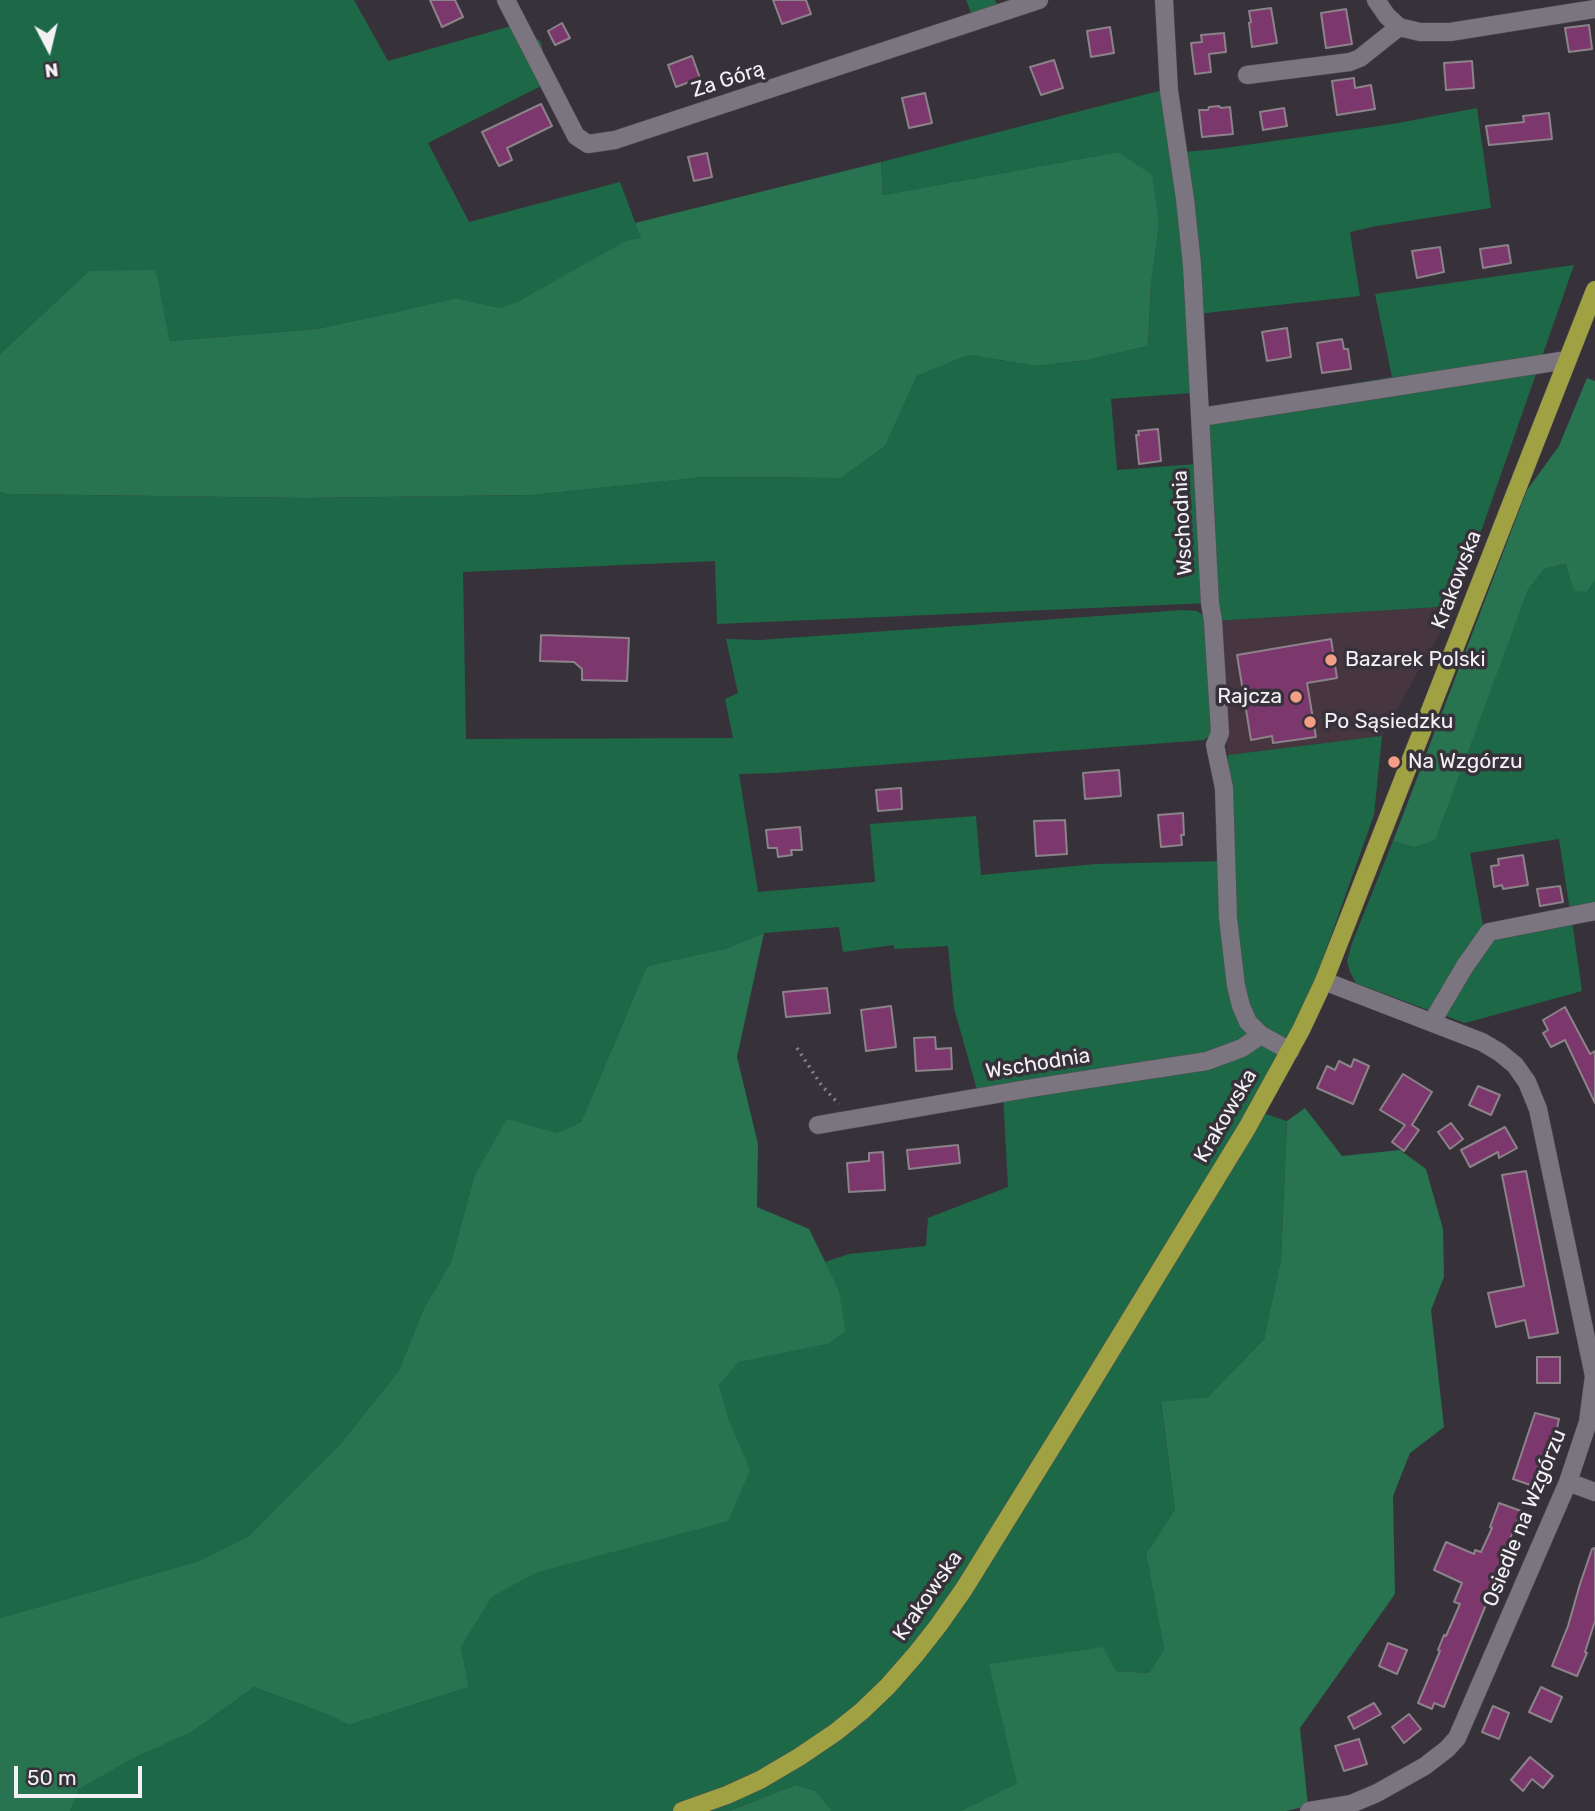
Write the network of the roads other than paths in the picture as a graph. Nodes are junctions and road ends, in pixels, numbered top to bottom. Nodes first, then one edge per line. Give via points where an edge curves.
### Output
1 (506, 0) edge
2 (1039, 0) edge
3 (1164, 0) edge
4 (1376, 0) edge
5 (1595, 9) edge
6 (1399, 27) junction
7 (1247, 75) dead end
8 (1595, 290) edge
9 (1567, 360) junction
10 (1201, 417) junction
11 (1595, 911) edge
12 (1324, 981) junction
13 (1432, 1022) junction
14 (1261, 1035) junction
15 (1290, 1051) junction
16 (818, 1125) dead end
17 (1568, 1482) junction
18 (1595, 1492) edge
19 (682, 1811) edge
20 (1308, 1811) edge

1 - 2 street, Za Górą via 576,135 588,144 615,141
3 - 10 street, Wschodnia via 1169,90 1192,265
4 - 6 street
5 - 6 street via 1450,33
6 - 7 street via 1350,62
8 - 9 main road, Krakowska
9 - 10 street
9 - 12 main road, Krakowska
10 - 14 street, Wschodnia via 1220,733 1215,745 1224,788 1228,918 1241,1006
11 - 13 street via 1489,932
12 - 13 street, Osiedle na Wzgórzu
12 - 15 main road, Krakowska
13 - 17 street, Osiedle na Wzgórzu via 1482,1042 1515,1065 1538,1109 1594,1376 1588,1422
14 - 15 street, Wschodnia
14 - 16 street, Wschodnia via 1207,1061
15 - 19 main road, Krakowska via 1069,1420 964,1589 923,1645 888,1686 836,1732 760,1780
17 - 18 street
17 - 20 street, Osiedle na Wzgórzu via 1457,1738 1425,1766 1377,1793 1351,1804

